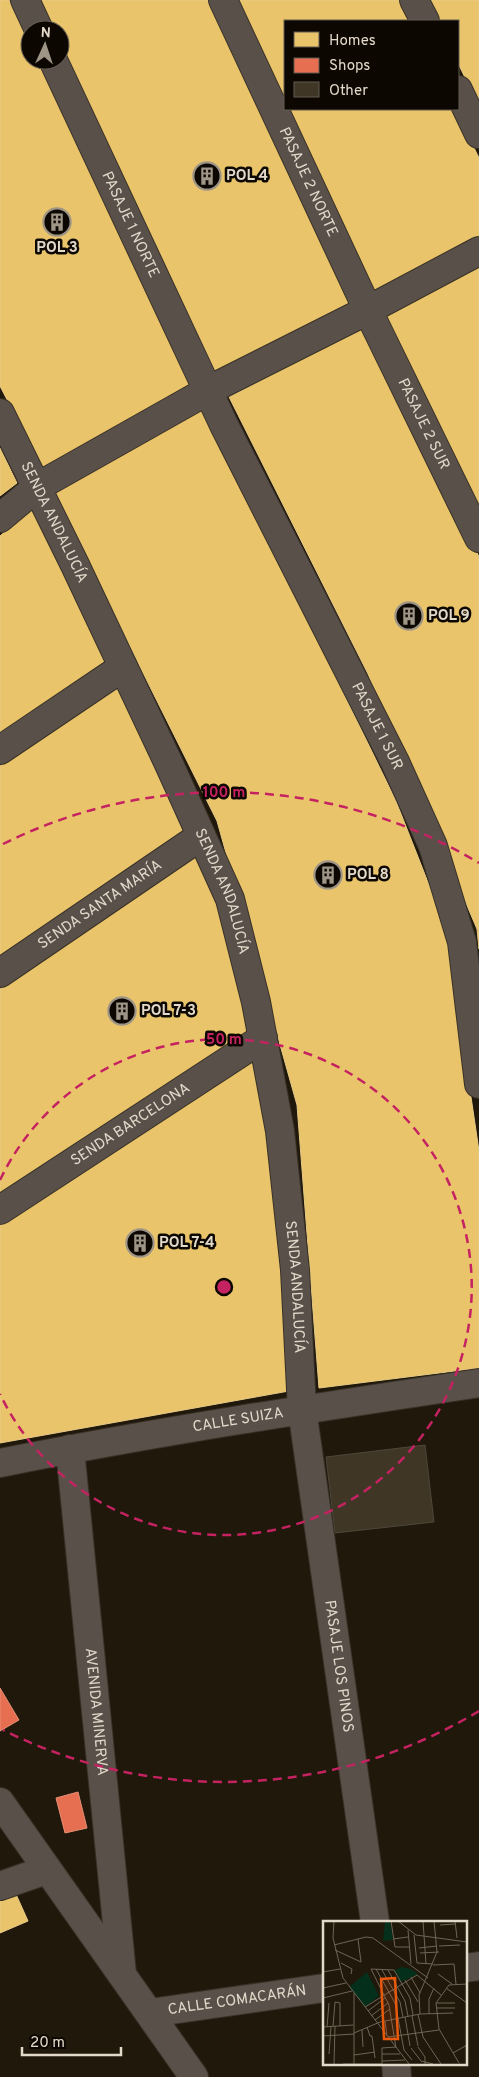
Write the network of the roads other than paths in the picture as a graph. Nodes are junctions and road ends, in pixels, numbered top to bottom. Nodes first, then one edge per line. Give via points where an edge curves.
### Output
1 (25, 0) edge
2 (223, 0) edge
3 (414, 0) edge
4 (34, 20) edge
5 (424, 20) edge
6 (58, 70) edge
7 (459, 92) edge
8 (479, 134) edge
9 (479, 251) edge
10 (368, 310) junction
11 (209, 390) junction
12 (0, 413) edge
13 (36, 487) junction
14 (0, 518) edge
15 (479, 538) edge
16 (123, 667) junction
17 (0, 750) edge
18 (201, 836) junction
19 (0, 974) edge
20 (263, 1038) junction
21 (479, 1084) edge
22 (0, 1210) edge
23 (479, 1383) edge
24 (302, 1409) junction
25 (70, 1449) junction
26 (0, 1463) edge
27 (0, 1802) edge
28 (46, 1870) junction
29 (0, 1886) edge
30 (375, 1921) edge
31 (479, 1966) edge
32 (466, 1968) edge
33 (122, 1974) junction
34 (323, 1988) edge
35 (150, 2013) junction
36 (396, 2064) edge
37 (194, 2077) edge
38 (398, 2077) edge

1 - 4 street
2 - 10 street, PASAJE 2 NORTE
3 - 5 street
6 - 11 street, PASAJE 1 NORTE
7 - 8 street
9 - 10 street
10 - 11 street
10 - 15 street, PASAJE 2 SUR
11 - 13 street
11 - 21 street, PASAJE 1 SUR via 315,608 395,762 433,846 462,942
12 - 13 street, SENDA ANDALUCÍA
13 - 14 street
13 - 16 street, SENDA ANDALUCÍA
16 - 17 street
16 - 18 street, SENDA ANDALUCÍA
18 - 19 street, SENDA SANTA MARÍA
18 - 20 street, SENDA ANDALUCÍA via 230,899
20 - 22 street, SENDA BARCELONA
20 - 24 street, SENDA ANDALUCÍA via 280,1131 295,1270
23 - 24 street, CALLE SUIZA
24 - 25 street, CALLE SUIZA
24 - 30 street, PASAJE LOS PINOS
25 - 26 street, CALLE SUIZA
25 - 33 street, AVENIDA MINERVA
27 - 28 street
28 - 29 street
28 - 33 street
31 - 32 street
33 - 35 street
34 - 35 street, CALLE COMACARÁN
35 - 37 street
36 - 38 street

